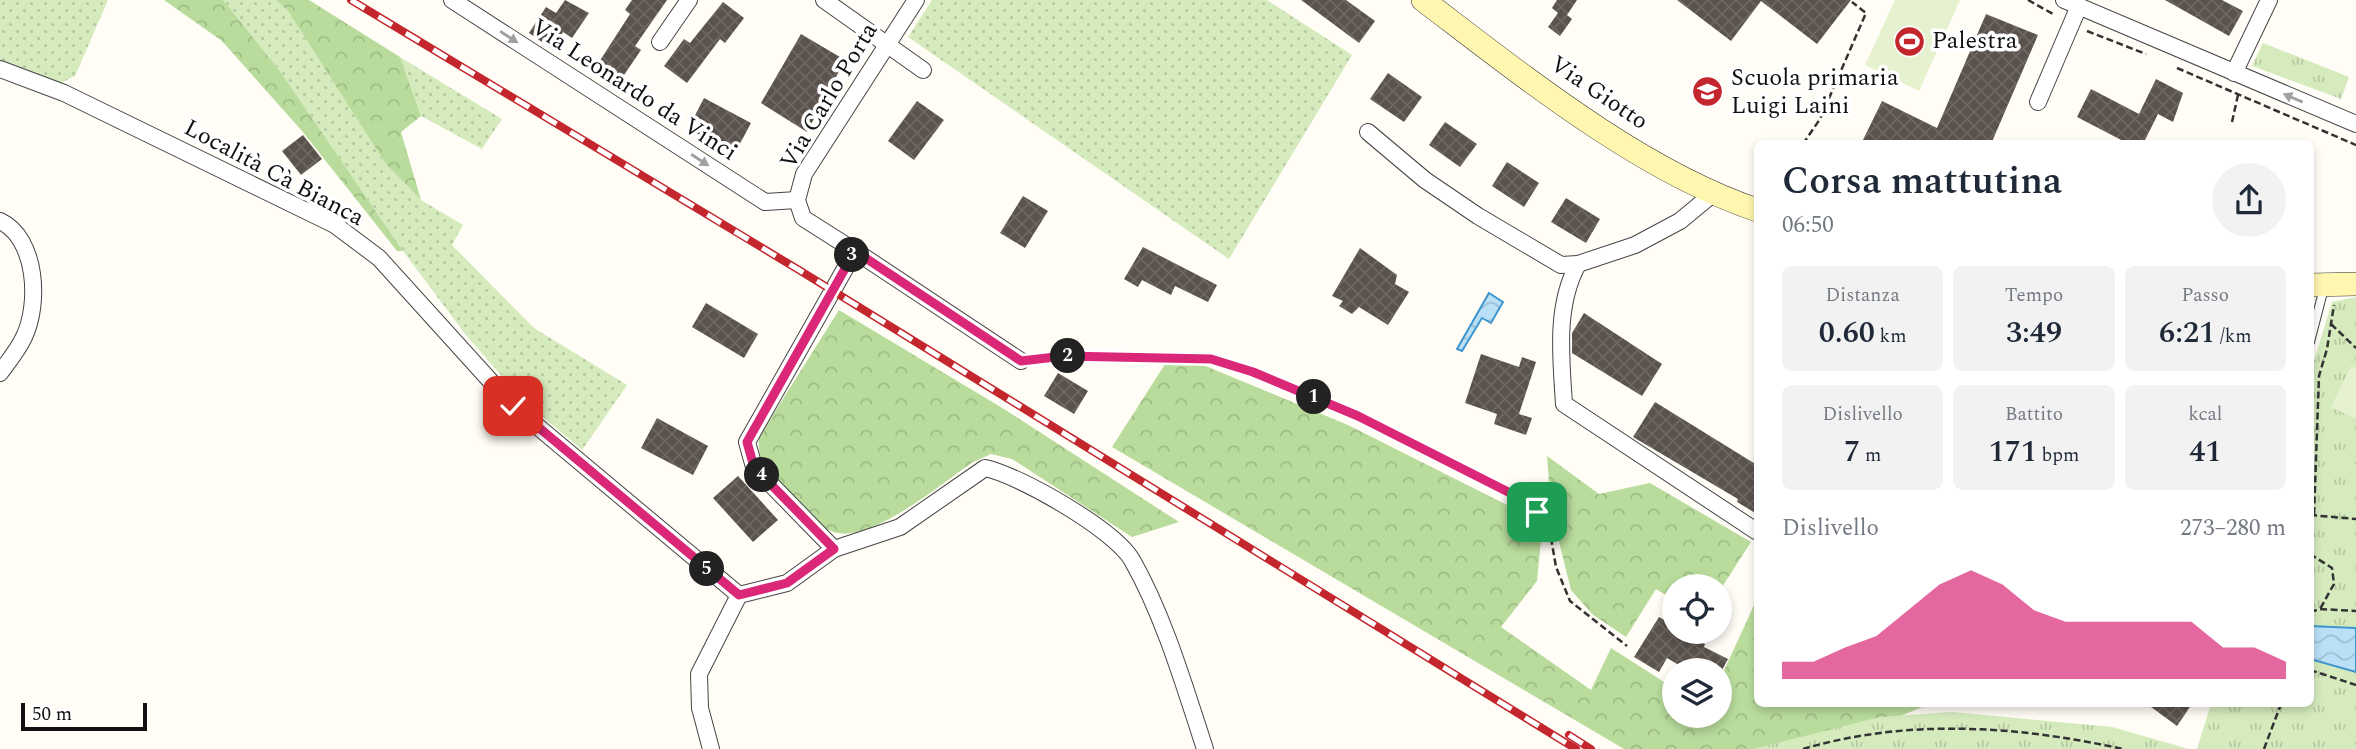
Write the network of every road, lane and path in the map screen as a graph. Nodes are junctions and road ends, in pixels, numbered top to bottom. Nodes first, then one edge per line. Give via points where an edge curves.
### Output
1 (452, 0) edge
2 (690, 0) edge
3 (824, 0) edge
4 (916, 0) edge
5 (1423, 0) edge
6 (2028, 0) edge
7 (2269, 0) edge
8 (1853, 2) dead end
9 (2071, 3) edge
10 (2071, 24) junction
11 (660, 42) dead end
12 (887, 43) junction
13 (2151, 56) dead end
14 (2175, 67) dead end
15 (0, 69) edge
16 (923, 70) dead end
17 (2234, 73) junction
18 (2238, 96) junction
19 (2038, 102) dead end
20 (2232, 122) dead end
21 (2356, 124) edge
22 (1368, 132) dead end
23 (1806, 140) edge
24 (2356, 145) edge
25 (1715, 192) junction
26 (797, 200) junction
27 (1754, 209) edge
28 (0, 220) edge
29 (855, 251) junction
30 (1578, 264) junction
31 (2332, 285) edge
32 (2331, 324) junction
33 (2314, 332) edge
34 (2356, 348) edge
35 (1021, 361) joint
36 (0, 373) edge
37 (2314, 459) edge
38 (2314, 514) edge
39 (2356, 519) edge
40 (1754, 530) edge
41 (834, 549) junction
42 (2314, 557) edge
43 (739, 595) junction
44 (2320, 609) junction
45 (2314, 611) edge
46 (2356, 611) edge
47 (1627, 646) dead end
48 (2314, 671) edge
49 (2356, 685) edge
50 (2280, 707) edge
51 (711, 749) edge
52 (1205, 749) edge
53 (1803, 749) edge
54 (2123, 749) edge
55 (2264, 749) edge

1 -> 26 street, Via Leonardo da Vinci via 765,202
2 - 11 street
3 - 12 street
4 - 12 street, Via Carlo Porta
5 - 25 street, Via Giotto via 1624,145
6 - 10 path
7 - 17 street
8 - 23 path via 1866,13 1820,118
9 - 10 street
9 - 17 street
10 - 13 path
10 - 19 street
12 - 16 street
12 - 26 street, Via Carlo Porta via 804,174
14 - 18 path
15 - 43 street, Località Cà Bianca via 64,93 335,225 379,258 513,406
21 -> 17 street
18 - 20 path
18 - 24 path
22 - 30 street via 1425,180 1478,216 1561,265
25 - 27 street, Via Giotto
25 - 30 street via 1680,221 1635,245
26 - 29 street, Via Carlo Porta via 803,218
28 - 36 street via 9,225 27,251 35,289 25,336
29 - 35 street, Via Carlo Porta
29 - 41 street via 747,442 754,467
30 - 40 street via 1566,286 1563,304 1564,404
31 - 32 path
31 - 33 lane
32 - 34 path
32 - 37 path via 2319,376
35 - 47 path via 1064,356 1211,359 1358,416 1524,500 1545,524 1570,601
38 - 39 path
41 - 43 street via 787,583
41 - 52 street via 900,527 985,468 1002,471 1084,517 1131,557 1177,663
42 - 44 path via 2332,568 2334,584
43 - 51 street via 699,674 700,708
44 - 45 path
44 - 46 path
48 - 49 path
50 - 55 path
53 - 54 path via 1901,729 1980,728 2064,736

